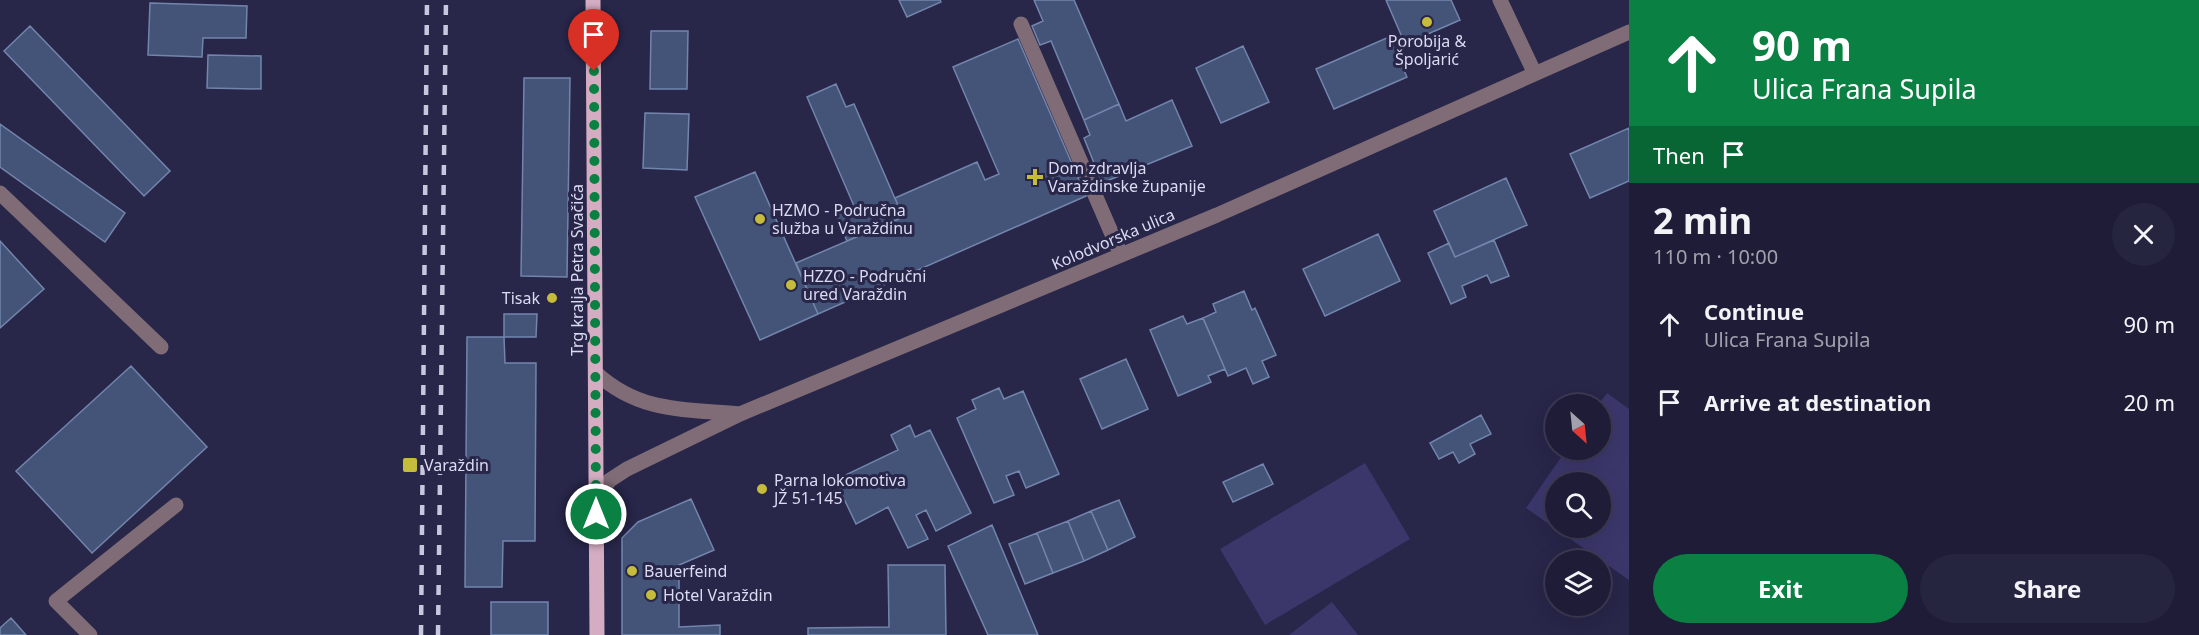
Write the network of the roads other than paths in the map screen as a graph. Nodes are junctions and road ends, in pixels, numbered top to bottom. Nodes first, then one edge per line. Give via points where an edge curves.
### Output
1 (593, 0) edge
2 (1500, 0) edge
3 (1021, 24) dead end
4 (1629, 32) edge
5 (1534, 72) junction
6 (0, 193) edge
7 (1121, 255) junction
8 (161, 347) dead end
9 (596, 373) junction
10 (740, 414) junction
11 (596, 496) junction
12 (176, 505) dead end
13 (90, 635) edge
14 (597, 635) edge

1 - 9 main road, Trg kralja Petra Svačića
2 - 5 street
3 - 7 street
4 - 5 street, Kolodvorska ulica
5 - 7 street, Kolodvorska ulica
6 - 8 street
7 - 10 street, Kolodvorska ulica
9 - 10 street, Trg kralja Petra Svačića via 623,393 659,407
9 - 11 main road, Trg kralja Petra Svačića
10 - 11 street via 627,469
11 - 14 main road, Trg kralja Petra Svačića
12 - 13 street via 56,601

